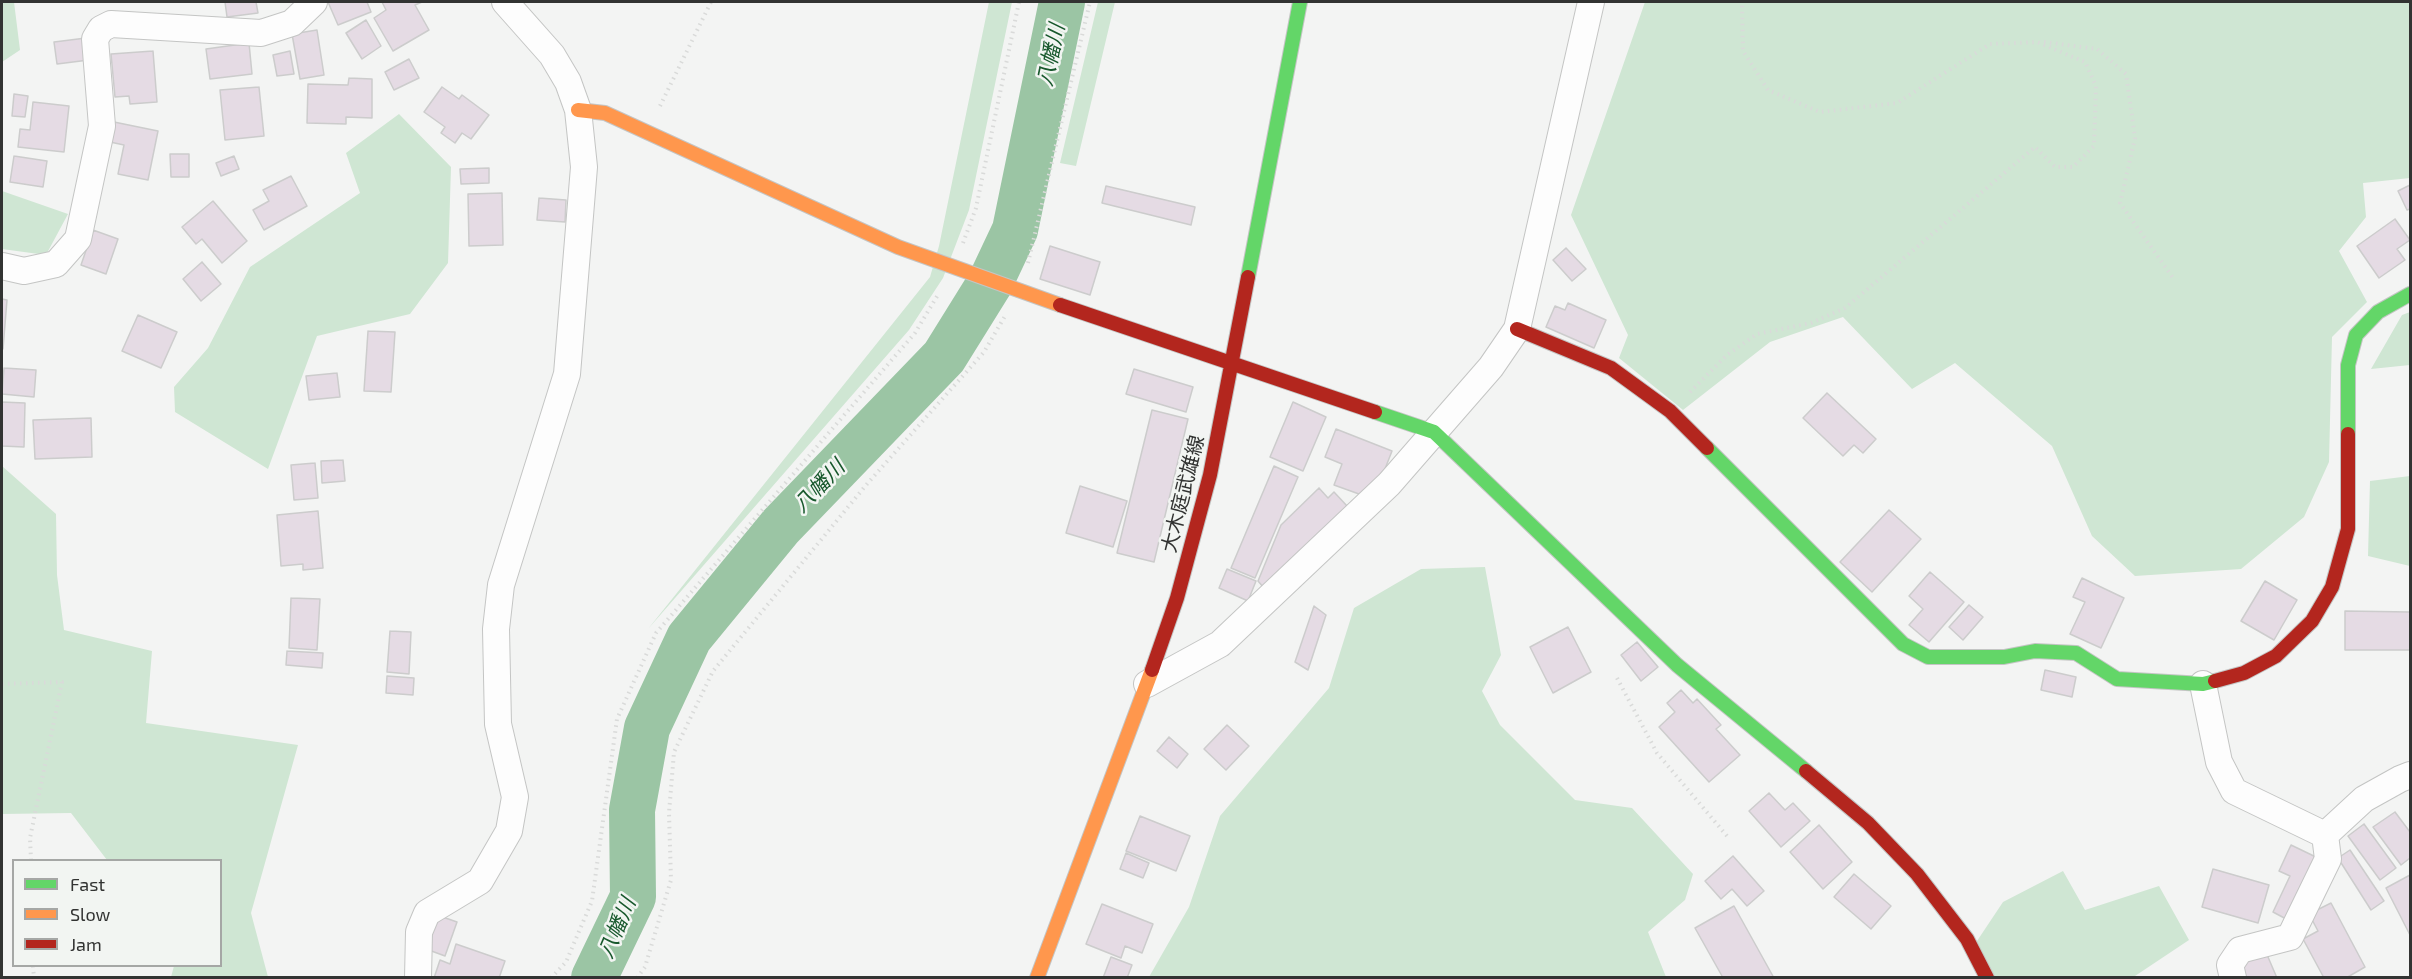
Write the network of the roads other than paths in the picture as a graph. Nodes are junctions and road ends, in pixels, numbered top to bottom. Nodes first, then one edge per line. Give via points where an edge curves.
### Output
1 (314, 2) edge
2 (505, 2) edge
3 (1300, 2) edge
4 (1591, 2) edge
5 (578, 110) junction
6 (2, 266) edge
7 (2410, 294) edge
8 (1517, 329) junction
9 (1230, 364) junction
10 (1434, 432) junction
11 (1147, 684) junction
12 (2203, 684) junction
13 (2410, 775) edge
14 (2325, 835) junction
15 (418, 978) edge
16 (1037, 978) edge
17 (1988, 978) edge
18 (2233, 978) edge

1 - 6 street via 292,23 261,33 111,24 101,29 96,39 102,126 78,239 56,264 24,270
2 - 5 street via 552,55
3 - 9 street, 大木庭武雄線
4 - 8 street
5 - 9 street via 605,113 898,247
5 - 15 street via 584,167 567,374 501,585 496,629 498,724 515,797 509,831 480,881 427,913 419,932
7 - 12 street via 2378,312 2356,335 2348,365 2348,529 2332,586 2312,621 2276,656 2244,673
8 - 10 street via 1491,367
8 - 12 street via 1611,368 1670,411 1902,644 1928,657 2004,657 2035,651 2076,653 2117,679
9 - 10 street
9 - 11 street, 大木庭武雄線 via 1210,475 1177,598
10 - 11 street via 1389,484 1220,644
10 - 17 street via 1677,665 1868,823 1917,874 1967,939
11 - 16 street, 大木庭武雄線
12 - 14 street via 2219,762 2234,791
13 - 14 street via 2364,799
14 - 18 street via 2328,859 2290,937 2240,950 2230,965

